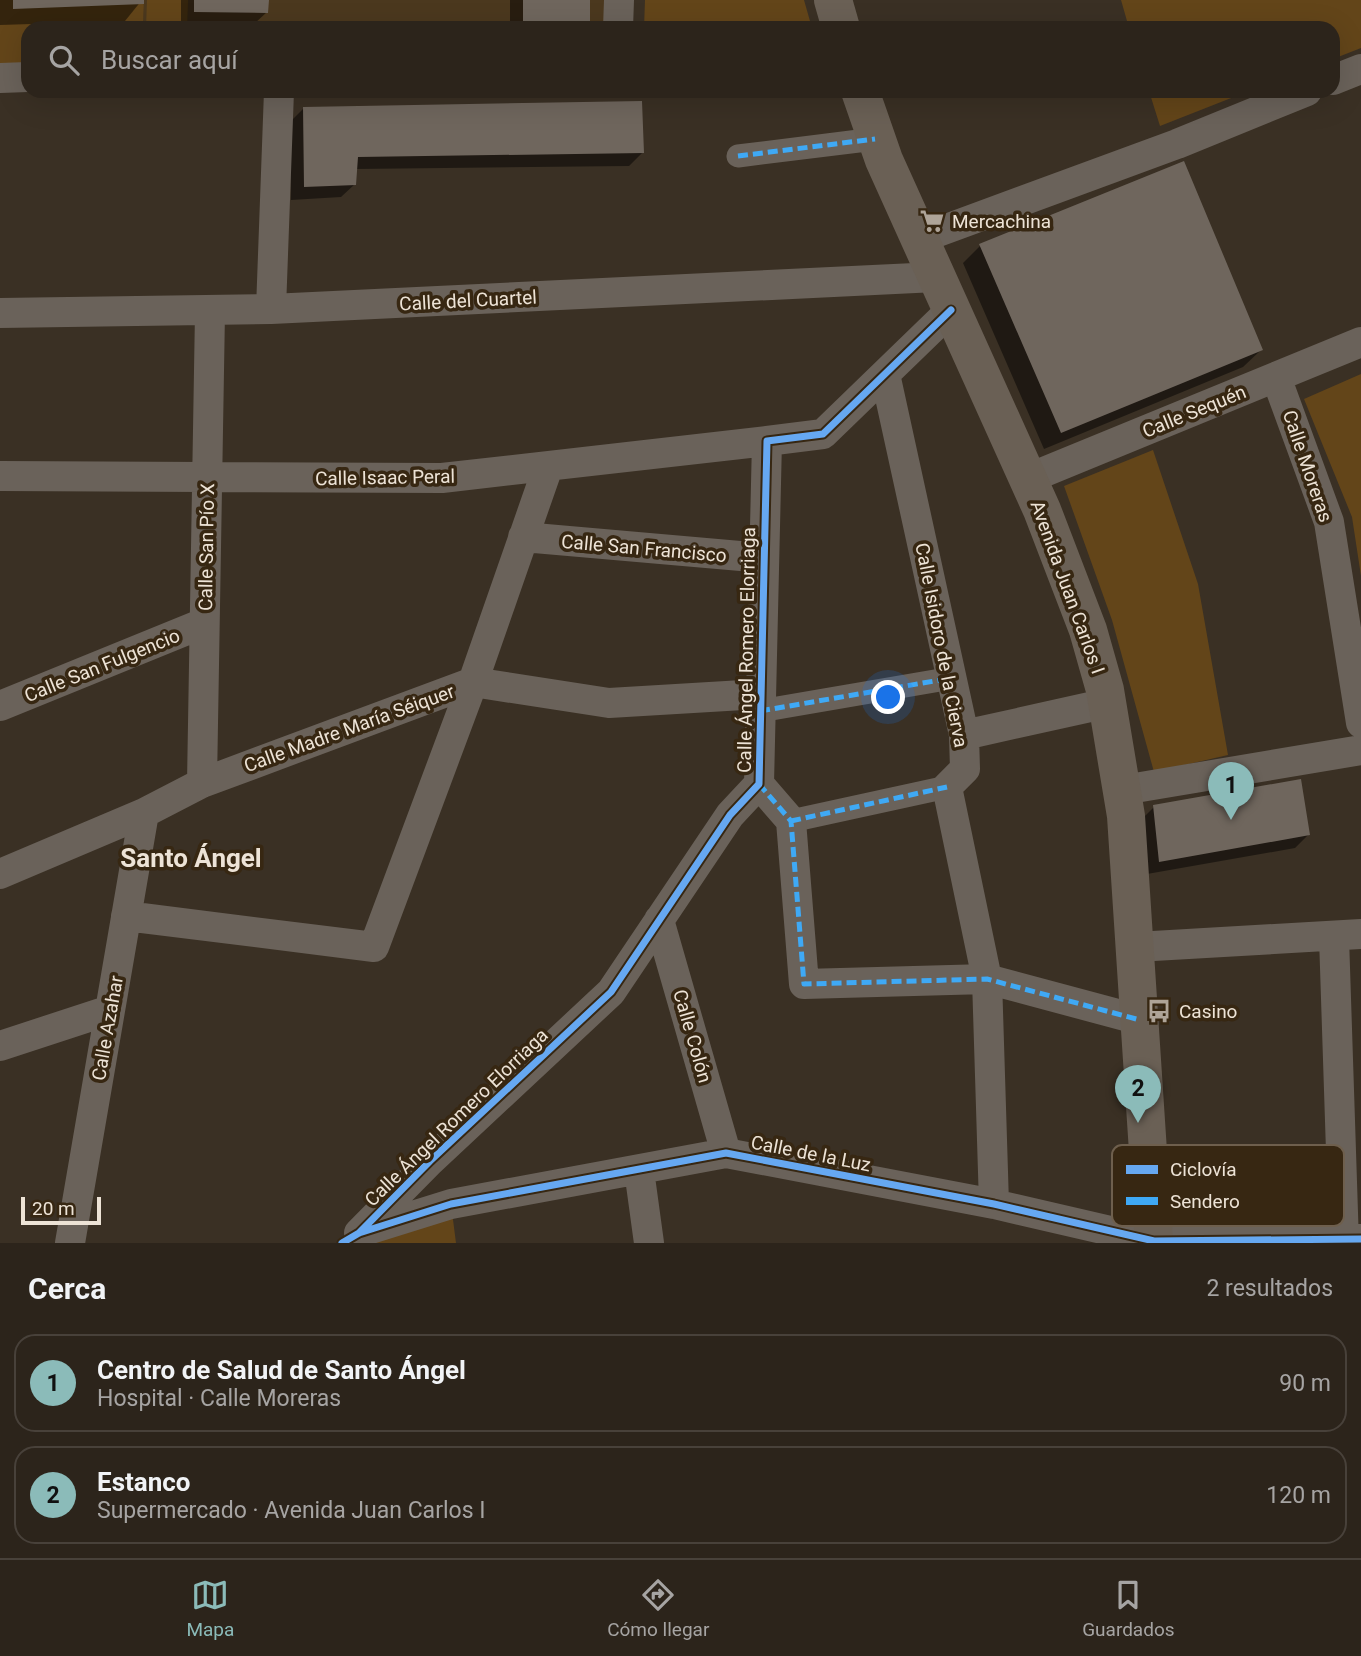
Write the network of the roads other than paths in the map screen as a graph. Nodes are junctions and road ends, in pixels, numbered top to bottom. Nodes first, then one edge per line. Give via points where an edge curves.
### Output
1 (619, 0) edge
2 (833, 0) edge
3 (618, 21) edge
4 (839, 21) edge
5 (1361, 69) edge
6 (21, 77) edge
7 (1340, 77) edge
8 (0, 78) edge
9 (279, 98) edge
10 (862, 98) edge
11 (1290, 98) edge
12 (875, 139) junction
13 (738, 156) dead end
14 (919, 239) junction
15 (943, 293) junction
16 (271, 309) junction
17 (210, 312) junction
18 (0, 313) edge
19 (1361, 342) edge
20 (885, 374) junction
21 (1276, 377) junction
22 (767, 441) junction
23 (548, 467) junction
24 (0, 476) edge
25 (207, 478) junction
26 (1027, 479) junction
27 (523, 537) junction
28 (764, 558) junction
29 (204, 623) junction
30 (952, 678) junction
31 (473, 682) junction
32 (760, 702) junction
33 (1108, 704) junction
34 (0, 706) edge
35 (1361, 723) edge
36 (964, 734) junction
37 (1361, 750) edge
38 (202, 783) junction
39 (759, 784) junction
40 (947, 788) junction
41 (1123, 790) junction
42 (144, 813) junction
43 (791, 821) junction
44 (2, 869) edge
45 (126, 916) junction
46 (660, 920) junction
47 (1348, 936) edge
48 (1136, 947) junction
49 (987, 979) junction
50 (110, 1010) junction
51 (1140, 1020) junction
52 (0, 1046) edge
53 (1146, 1145) edge
54 (726, 1153) junction
55 (430, 1161) junction
56 (639, 1170) junction
57 (994, 1204) junction
58 (451, 1205) junction
59 (350, 1238) edge
60 (1349, 1241) edge
61 (1151, 1242) edge
62 (70, 1243) edge
63 (649, 1243) edge

1 - 3 street
2 - 4 main road
5 - 7 street
6 - 8 street
9 - 16 street
10 - 12 main road, Avenida Juan Carlos I
11 - 14 street
12 - 13 street
12 - 14 main road, Avenida Juan Carlos I
14 - 15 main road, Avenida Juan Carlos I
15 - 16 street, Calle del Cuartel
15 - 20 street
15 - 26 main road, Avenida Juan Carlos I
16 - 17 street, Calle del Cuartel
17 - 18 street, Calle del Cuartel
17 - 25 street, Calle San Pío X
19 - 21 street, Calle Sequén
20 - 22 street via 823,434
20 - 30 street, Calle Isidoro de la Cierva
21 - 26 street, Calle Sequén
21 - 35 street, Calle Moreras via 1329,522
22 - 23 street, Calle Isaac Peral
22 - 28 street, Calle Ángel Romero Elorriaga
23 - 25 street, Calle Isaac Peral via 442,478
23 - 27 street
24 - 25 street, Calle Isaac Peral
25 - 29 street, Calle San Pío X
26 - 33 main road, Avenida Juan Carlos I via 1088,630
27 - 28 street, Calle San Francisco
27 - 31 street
28 - 32 street, Calle Ángel Romero Elorriaga
29 - 34 street, Calle San Fulgencio
29 - 38 street, Calle San Pío X
30 - 32 street
30 - 36 street, Calle Isidoro de la Cierva
31 - 32 street, Calle Madre María Séiquer via 609,703
31 - 38 street, Calle Madre María Séiquer
31 - 45 street via 374,947
32 - 39 street, Calle Ángel Romero Elorriaga
33 - 36 street
33 - 41 main road, Avenida Juan Carlos I
36 - 40 street, Calle Isidoro de la Cierva via 965,769
37 - 41 street
38 - 42 street, Calle Madre María Séiquer
39 - 43 street
39 - 46 street, Calle Ángel Romero Elorriaga via 730,815
40 - 43 street
40 - 49 street
41 - 48 main road, Avenida Juan Carlos I
42 - 44 street, Calle Madre María Séiquer
42 - 45 street, Calle Azahar
43 - 49 street via 804,984
45 - 50 street, Calle Azahar
46 - 54 street, Calle Colón
46 - 55 street, Calle Ángel Romero Elorriaga via 611,992
47 - 48 street
47 - 60 street
48 - 51 main road, Avenida Juan Carlos I
49 - 51 street
49 - 57 street
50 - 52 street
50 - 62 street, Calle Azahar
51 - 53 main road, Avenida Juan Carlos I
54 - 56 street, Calle de la Luz
54 - 57 street, Calle de la Luz
55 - 58 street
55 - 59 street, Calle Ángel Romero Elorriaga
56 - 58 street, Calle de la Luz
56 - 63 street
57 - 61 street, Calle de la Luz
58 - 59 street, Calle de la Luz
60 - 61 street, Calle de la Luz

